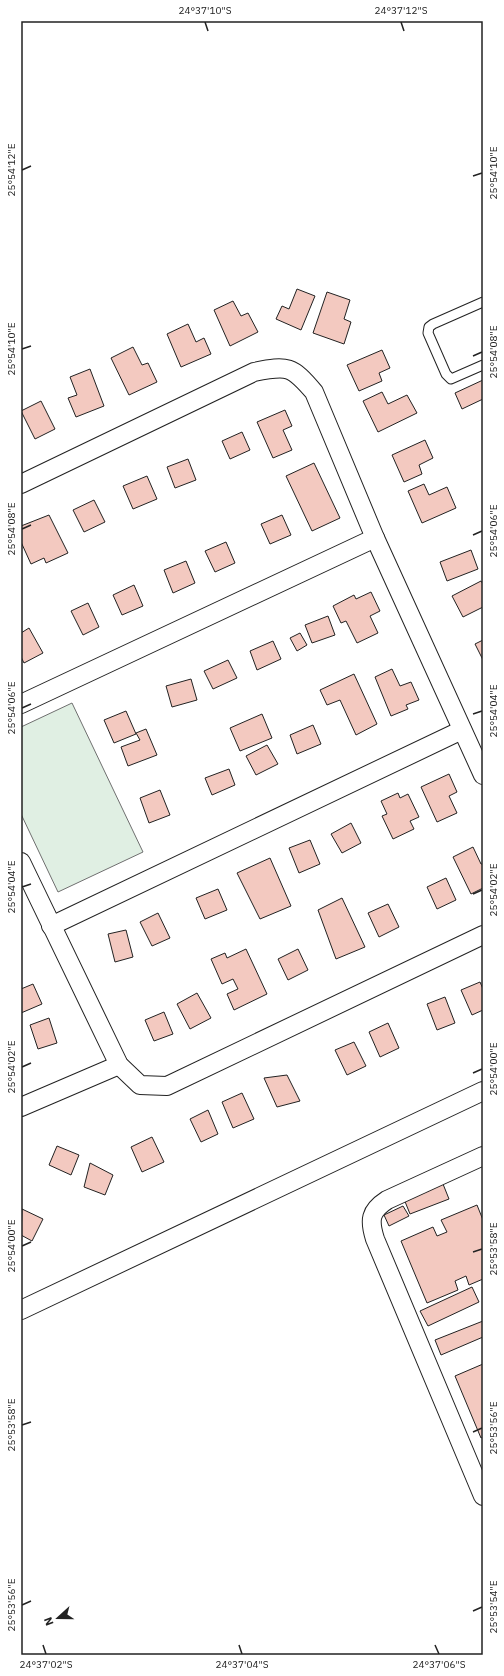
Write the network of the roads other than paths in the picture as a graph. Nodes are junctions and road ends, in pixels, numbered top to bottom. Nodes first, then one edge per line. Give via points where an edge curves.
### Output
1 (483, 302) edge
2 (483, 365) edge
3 (21, 484) edge
4 (375, 538) junction
5 (21, 704) edge
6 (462, 730) junction
7 (483, 776) edge
8 (21, 862) edge
9 (51, 926) junction
10 (483, 935) edge
11 (119, 1065) junction
12 (483, 1091) edge
13 (21, 1107) edge
14 (483, 1156) edge
15 (21, 1310) edge
16 (477, 1469) edge
17 (483, 1496) edge

1 - 2 lane via 433,324 429,327 428,333 446,374 451,378
3 - 4 street via 254,372 276,368 289,369 299,375 314,392
4 - 5 street
4 - 6 street
6 - 7 street
6 - 9 street
8 - 9 street
9 - 11 street
10 - 11 street via 167,1086 140,1085
11 - 13 street
12 - 15 street
14 - 16 street via 387,1200 372,1216 371,1226
16 - 17 street

